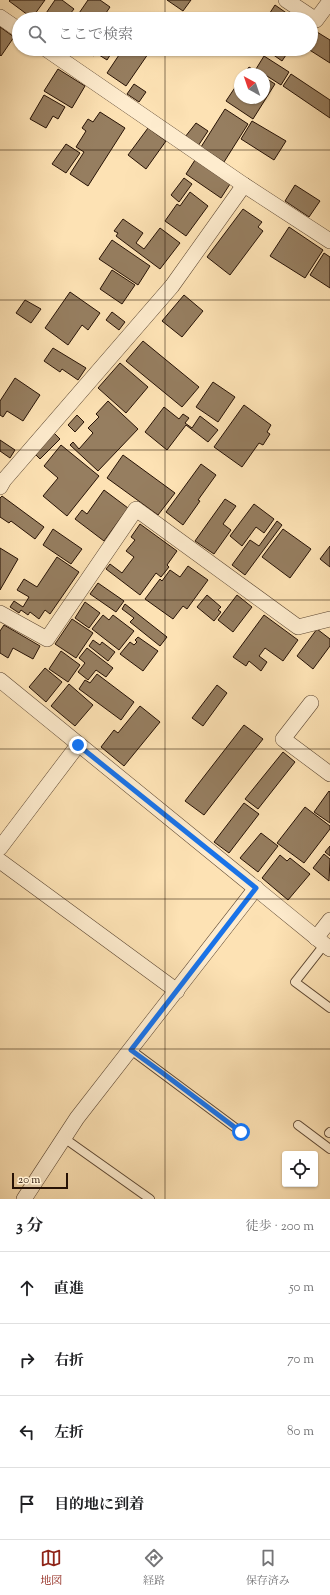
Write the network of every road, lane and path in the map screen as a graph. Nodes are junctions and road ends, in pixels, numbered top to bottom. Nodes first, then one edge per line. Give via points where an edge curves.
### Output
1 (286, 0) edge
2 (330, 1) edge
3 (304, 12) edge
4 (0, 17) edge
5 (318, 17) edge
6 (12, 25) edge
7 (56, 56) edge
8 (244, 185) junction
9 (330, 241) edge
10 (0, 487) edge
11 (0, 613) edge
12 (330, 619) edge
13 (0, 680) edge
14 (311, 703) dead end
15 (78, 745) junction
16 (330, 774) edge
17 (0, 848) edge
18 (0, 861) edge
19 (256, 888) junction
20 (330, 920) edge
21 (323, 944) edge
22 (177, 991) junction
23 (330, 1008) edge
24 (131, 1050) junction
25 (298, 1125) dead end
26 (241, 1132) dead end
27 (64, 1138) junction
28 (330, 1149) edge
29 (24, 1199) edge
30 (150, 1199) edge

1 - 3 street
2 - 5 street
4 - 6 street
7 - 8 street
8 - 9 street
8 - 10 street via 172,286
11 - 12 street via 47,639 136,509 298,627
13 - 15 street
14 - 16 street via 283,739
15 - 17 street
15 - 19 street
18 - 22 street
19 - 21 street
19 - 22 street
20 - 21 street
21 - 23 lane via 295,982
22 - 24 street
24 - 26 lane
24 - 27 street
25 - 28 lane
27 - 29 street
27 - 30 lane

